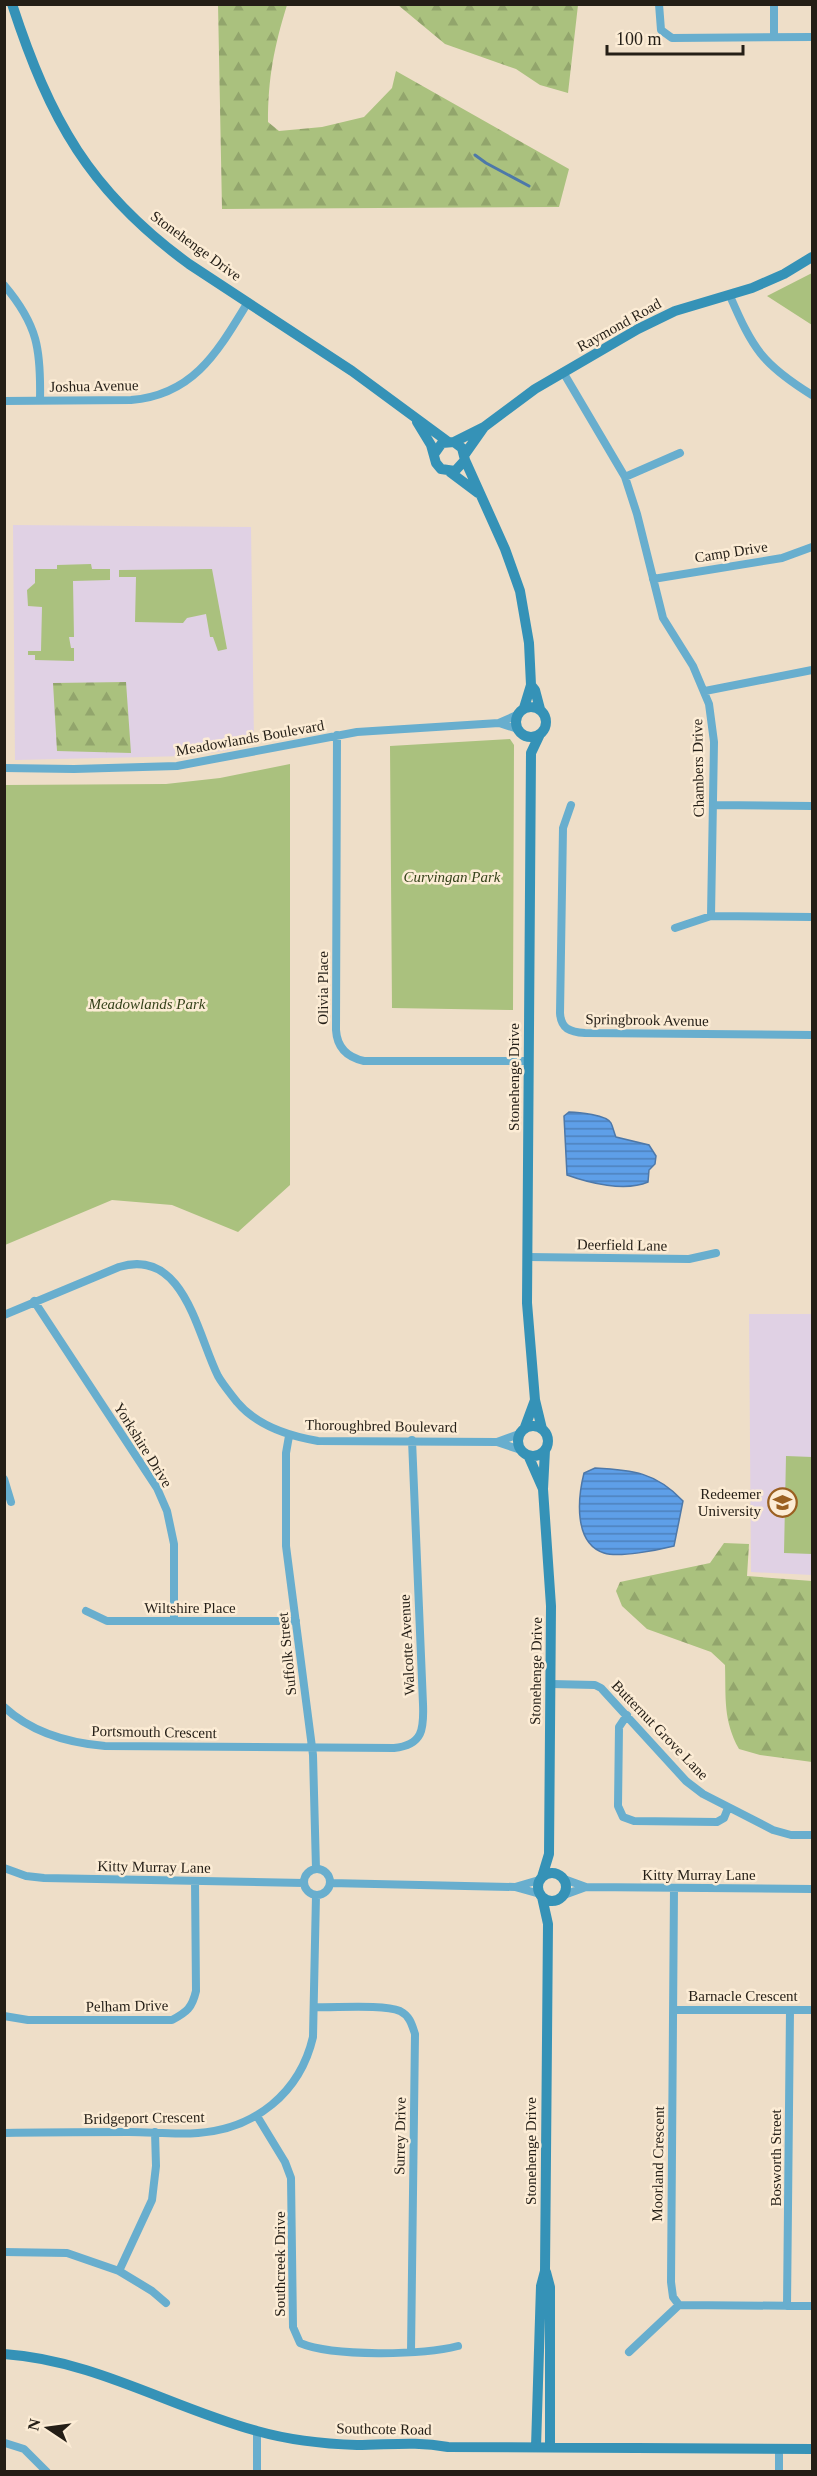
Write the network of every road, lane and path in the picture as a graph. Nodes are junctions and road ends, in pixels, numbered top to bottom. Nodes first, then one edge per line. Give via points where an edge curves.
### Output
1 (12, 4) edge
2 (659, 4) edge
3 (774, 4) edge
4 (774, 37) junction
5 (813, 37) edge
6 (813, 257) edge
7 (4, 285) edge
8 (730, 296) junction
9 (248, 302) junction
10 (563, 372) junction
11 (813, 395) edge
12 (40, 400) junction
13 (4, 401) edge
14 (416, 419) junction
15 (484, 427) junction
16 (450, 442) junction
17 (435, 453) junction
18 (680, 453) dead end
19 (465, 457) junction
20 (450, 472) junction
21 (625, 477) junction
22 (478, 493) junction
23 (813, 547) edge
24 (653, 579) junction
25 (813, 670) edge
26 (531, 685) junction
27 (705, 691) junction
28 (540, 709) junction
29 (521, 712) junction
30 (499, 723) junction
31 (521, 733) junction
32 (540, 734) junction
33 (337, 735) junction
34 (531, 753) junction
35 (4, 768) edge
36 (571, 805) dead end
37 (713, 805) junction
38 (813, 806) edge
39 (711, 916) junction
40 (813, 917) edge
41 (675, 928) dead end
42 (813, 1035) edge
43 (530, 1061) junction
44 (716, 1253) dead end
45 (528, 1257) junction
46 (34, 1302) junction
47 (4, 1315) edge
48 (535, 1400) junction
49 (542, 1428) junction
50 (522, 1431) junction
51 (289, 1436) junction
52 (412, 1440) junction
53 (497, 1442) junction
54 (545, 1450) junction
55 (524, 1453) junction
56 (4, 1479) edge
57 (543, 1489) junction
58 (11, 1502) dead end
59 (86, 1611) dead end
60 (174, 1621) junction
61 (296, 1621) junction
62 (551, 1684) junction
63 (4, 1707) edge
64 (627, 1715) junction
65 (312, 1746) junction
66 (728, 1808) junction
67 (813, 1835) edge
68 (549, 1854) junction
69 (4, 1869) edge
70 (316, 1869) junction
71 (562, 1877) junction
72 (540, 1878) junction
73 (195, 1881) junction
74 (304, 1883) junction
75 (330, 1883) junction
76 (514, 1887) junction
77 (586, 1887) junction
78 (674, 1888) junction
79 (813, 1889) edge
80 (316, 1896) junction
81 (541, 1896) junction
82 (562, 1897) junction
83 (548, 1923) junction
84 (314, 2007) junction
85 (673, 2010) junction
86 (790, 2010) junction
87 (813, 2010) edge
88 (4, 2016) edge
89 (257, 2116) junction
90 (154, 2132) junction
91 (4, 2133) edge
92 (4, 2252) edge
93 (120, 2271) junction
94 (546, 2271) junction
95 (166, 2303) dead end
96 (678, 2305) junction
97 (787, 2306) junction
98 (813, 2306) edge
99 (458, 2346) dead end
100 (411, 2352) junction
101 (629, 2352) dead end
102 (4, 2354) edge
103 (257, 2432) junction
104 (5, 2443) edge
105 (536, 2447) junction
106 (550, 2447) junction
107 (779, 2449) junction
108 (813, 2449) edge
109 (47, 2472) edge
110 (257, 2472) edge
111 (779, 2472) edge

1 - 9 street, Stonehenge Drive via 52,109 102,185 164,246
2 - 4 street via 659,26 669,37
3 - 4 street
4 - 5 street
6 - 8 street, Raymond Road via 784,274
7 - 12 street via 32,326 39,356
8 - 10 street, Raymond Road via 675,311
8 - 11 street via 747,336 760,354 775,371
9 - 12 street, Joshua Avenue via 206,365 169,391 131,400
9 - 14 street, Stonehenge Drive via 360,376
10 - 15 street, Raymond Road
10 - 21 street, Chambers Drive
12 - 13 street, Joshua Avenue
14 - 16 street, Stonehenge Drive
14 - 17 street, Stonehenge Drive
15 - 16 street, Raymond Road
15 - 19 street, Raymond Road
16 - 17 street via 439,446
16 - 19 street via 460,445
17 - 20 street via 437,465
18 - 21 street
19 - 20 street via 459,468
19 - 22 street
20 - 22 street
21 - 24 street, Chambers Drive
22 - 26 street via 503,543 520,591
23 - 24 street, Camp Drive via 782,558
24 - 27 street, Chambers Drive via 663,618
25 - 27 street
26 - 28 street
26 - 29 street
27 - 37 street, Chambers Drive via 714,730
28 - 29 street via 532,706
28 - 32 street via 546,722
29 - 30 street, Meadowlands Boulevard
29 - 31 street
30 - 31 street, Meadowlands Boulevard
30 - 33 street, Meadowlands Boulevard
31 - 32 street via 535,737
31 - 34 street, Stonehenge Drive
32 - 34 street, Stonehenge Drive
33 - 35 street, Meadowlands Boulevard via 177,766
33 - 43 street, Olivia Place via 336,1030 343,1051 364,1061
34 - 43 street, Stonehenge Drive
36 - 42 street, Springbrook Avenue via 563,828 560,1021 565,1029 585,1033
37 - 38 street
37 - 39 street, Chambers Drive
39 - 40 street
39 - 41 street
43 - 45 street, Stonehenge Drive
44 - 45 street, Deerfield Lane via 689,1259
45 - 48 street, Stonehenge Drive via 528,1322
46 - 47 street, Thoroughbred Boulevard
46 - 51 street, Thoroughbred Boulevard via 130,1263 161,1270 180,1288 219,1378 239,1404 266,1425
46 - 60 street, Yorkshire Drive via 157,1488 174,1544
48 - 49 street, Stonehenge Drive
48 - 50 street, Stonehenge Drive
49 - 50 street via 534,1425
49 - 54 street via 548,1441
50 - 53 street, Thoroughbred Boulevard
50 - 55 street via 518,1442
51 - 52 street, Thoroughbred Boulevard via 318,1441
51 - 61 street, Suffolk Street via 286,1546
52 - 53 street, Thoroughbred Boulevard
52 - 65 street, Walcotte Avenue via 423,1725 418,1739 404,1747
53 - 55 street, Thoroughbred Boulevard
54 - 55 street via 537,1455
54 - 57 street, Stonehenge Drive
55 - 57 street, Stonehenge Drive
56 - 58 street
57 - 62 street, Stonehenge Drive via 550,1585
59 - 60 street, Wiltshire Place via 107,1621
60 - 61 street, Wiltshire Place
61 - 65 street, Suffolk Street
62 - 64 street, Butternut Grove Lane via 595,1685
62 - 68 street, Stonehenge Drive
63 - 65 street, Portsmouth Crescent via 44,1732 77,1744
64 - 66 street, Butternut Grove Lane via 686,1781
64 - 66 street via 619,1727 618,1806 623,1817 634,1821 717,1822 724,1818
65 - 70 street, Suffolk Street
66 - 67 street, Butternut Grove Lane via 782,1833
68 - 71 street, Stonehenge Drive
68 - 72 street, Stonehenge Drive
69 - 73 street, Kitty Murray Lane via 44,1878
70 - 74 street via 306,1875
70 - 75 street via 325,1872
71 - 72 street via 549,1873
71 - 77 street, Kitty Murray Lane
71 - 82 street via 566,1887
72 - 76 street
72 - 81 street
73 - 74 street, Kitty Murray Lane
73 - 88 street, Pelham Drive via 196,1991 188,2012 172,2020 28,2020
74 - 80 street via 309,1893
75 - 76 street
75 - 80 street via 327,1891
76 - 81 street
77 - 78 street, Kitty Murray Lane
77 - 82 street, Kitty Murray Lane
78 - 79 street, Kitty Murray Lane
78 - 85 street, Moorland Crescent
80 - 84 street, Bridgeport Crescent
81 - 82 street via 549,1901
81 - 83 street, Stonehenge Drive
82 - 83 street, Stonehenge Drive
83 - 94 street, Stonehenge Drive
84 - 89 street, Bridgeport Crescent via 308,2056 290,2087
84 - 100 street, Surrey Drive via 400,2011 411,2020 415,2034
85 - 86 street, Barnacle Crescent
85 - 96 street, Moorland Crescent via 671,2282
86 - 87 street, Barnacle Crescent
86 - 97 street, Bosworth Street
89 - 90 street, Bridgeport Crescent via 199,2133
89 - 100 street, Southcreek Drive via 291,2178 293,2327 300,2343 334,2351
90 - 91 street, Bridgeport Crescent
90 - 93 street via 152,2200
92 - 93 street via 67,2253
93 - 95 street
94 - 105 street, Stonehenge Drive via 541,2286
94 - 106 street, Stonehenge Drive via 550,2287
96 - 97 street
96 - 101 street
97 - 98 street
99 - 100 street
102 - 103 street, Southcote Road via 74,2366
103 - 105 street, Southcote Road via 356,2445 421,2442 448,2447
103 - 110 street
104 - 109 street via 24,2449
105 - 106 street, Southcote Road
106 - 107 street, Southcote Road
107 - 108 street, Southcote Road
107 - 111 street

